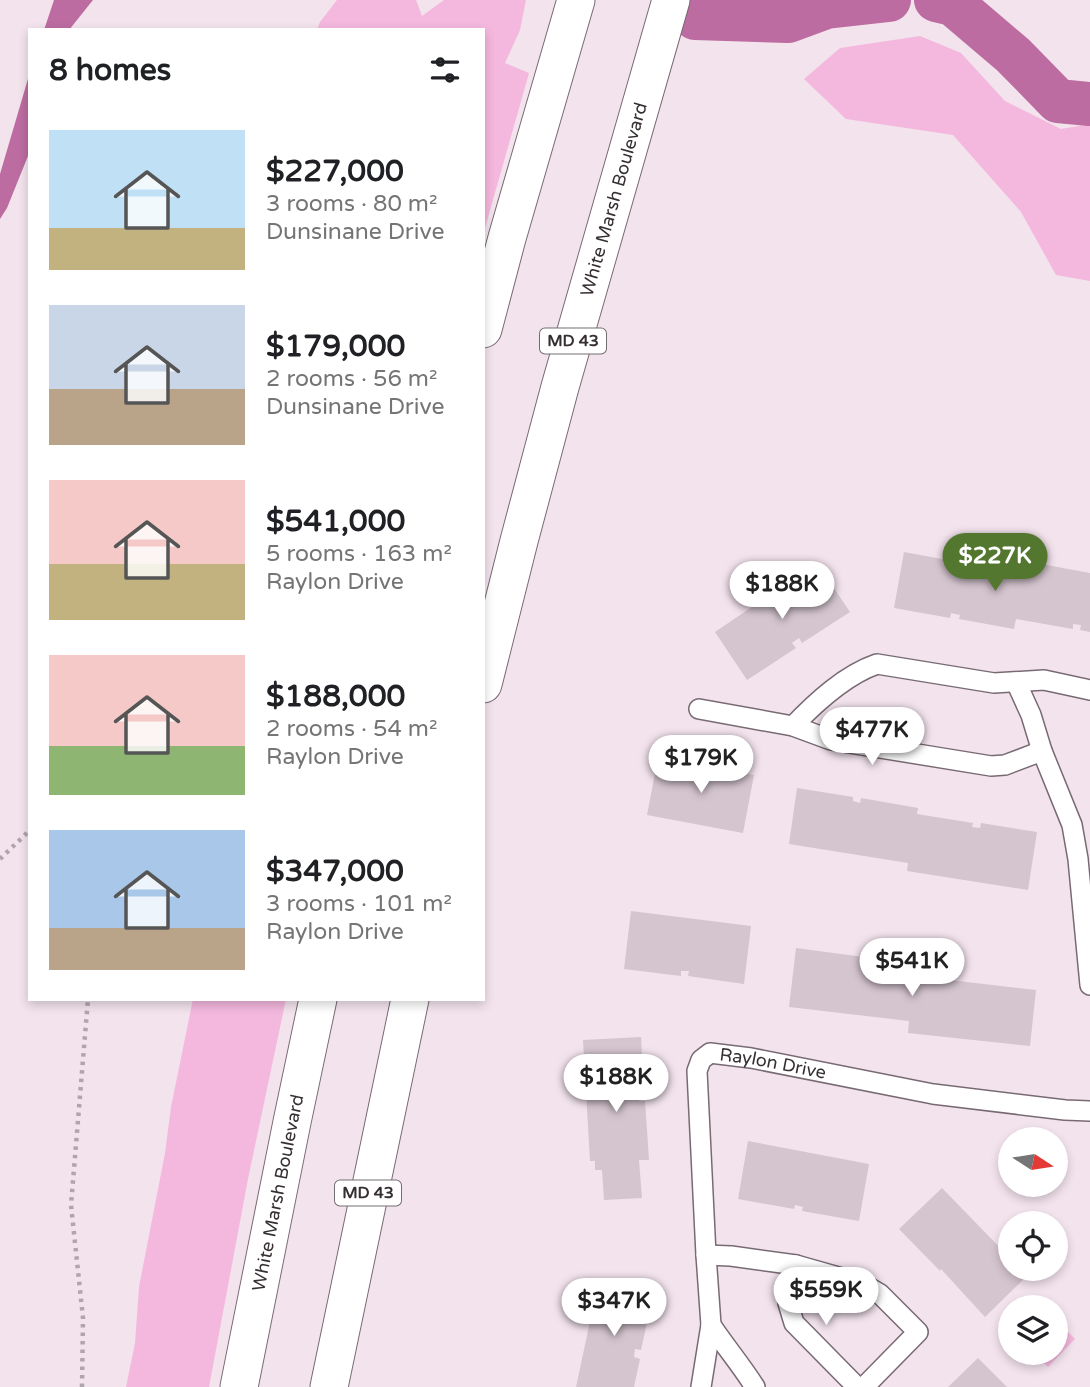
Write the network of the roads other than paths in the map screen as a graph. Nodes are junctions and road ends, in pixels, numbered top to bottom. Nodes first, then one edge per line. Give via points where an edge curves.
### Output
1 (576, 0) edge
2 (671, 0) edge
3 (485, 321) edge
4 (485, 676) edge
5 (1016, 682) junction
6 (1090, 690) edge
7 (699, 709) dead end
8 (793, 726) junction
9 (1042, 751) junction
10 (1090, 985) edge
11 (318, 1001) edge
12 (410, 1001) edge
13 (1090, 1111) edge
14 (706, 1255) junction
15 (796, 1265) junction
16 (711, 1325) junction
17 (239, 1387) edge
18 (329, 1387) edge
19 (701, 1387) edge
20 (755, 1387) edge
21 (857, 1387) edge
22 (864, 1387) edge

1 - 3 highway
2 - 4 highway, White Marsh Boulevard / MD 43 via 559,387
5 - 6 street via 1044,680
5 - 8 street via 994,683 877,664 818,700
5 - 9 street
7 - 8 street
8 - 9 street via 831,740 990,766
9 - 10 street via 1072,825
11 - 17 highway, White Marsh Boulevard
12 - 18 highway, MD 43
13 - 14 street, Raylon Drive via 933,1094 710,1053 697,1071
14 - 15 street
14 - 16 street, Raylon Drive
15 - 21 street via 788,1303 794,1323
15 - 22 street via 863,1284 880,1294 918,1332
16 - 19 street, Raylon Drive
16 - 20 street

